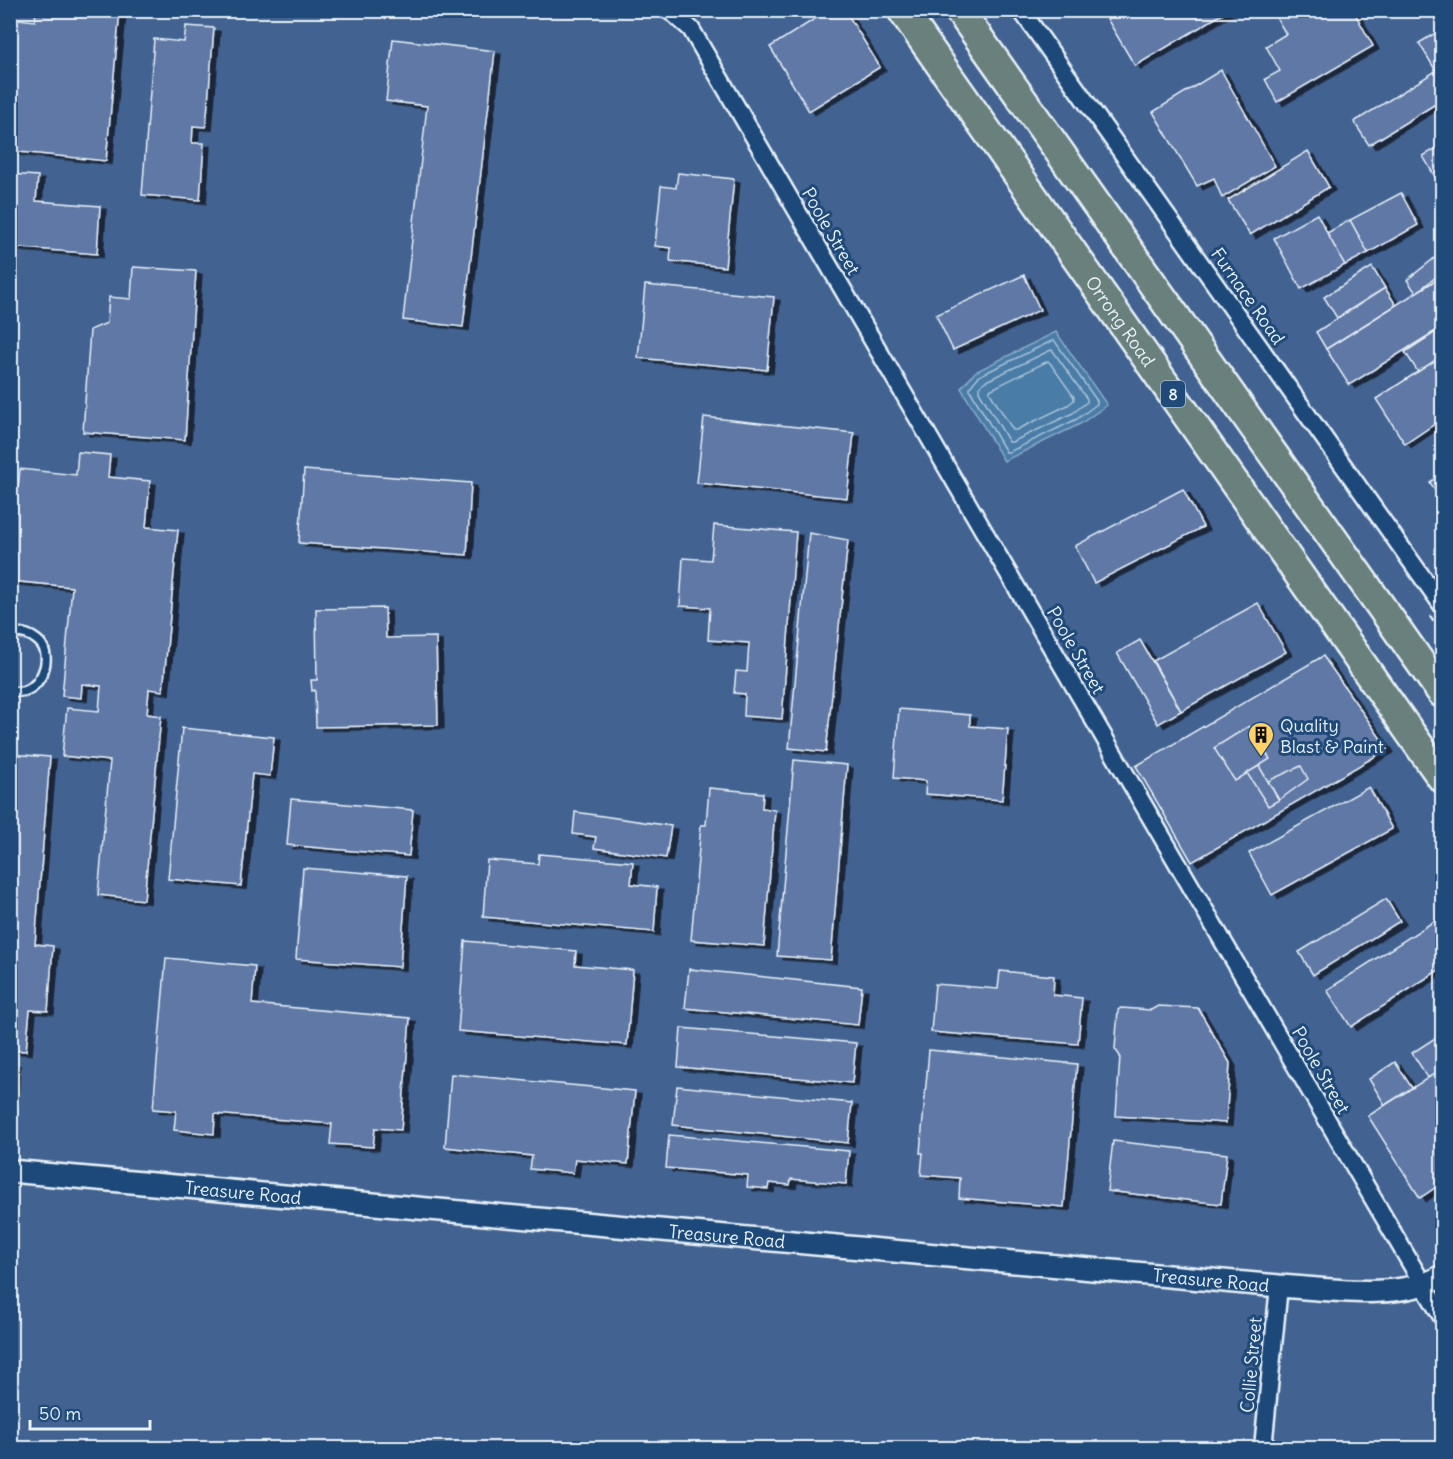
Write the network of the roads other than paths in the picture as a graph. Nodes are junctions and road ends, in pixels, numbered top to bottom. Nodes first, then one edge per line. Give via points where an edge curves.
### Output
1 (668, 10) edge
2 (902, 10) edge
3 (959, 10) edge
4 (1021, 10) edge
5 (1443, 605) edge
6 (10, 631) edge
7 (10, 692) edge
8 (1443, 693) edge
9 (1443, 778) edge
10 (10, 1171) edge
11 (1433, 1280) edge
12 (1278, 1286) junction
13 (1443, 1317) edge
14 (1263, 1449) edge

1 - 11 street, Poole Street via 691,29
2 - 9 highway, Orrong Road / 8
3 - 8 highway
4 - 5 street, Furnace Road
6 - 7 lane via 29,634 40,641 45,651 41,676 24,691
10 - 12 street, Treasure Road
11 - 12 street, Treasure Road via 1408,1288 1367,1292
11 - 13 street, Poole Street
12 - 14 street, Collie Street

